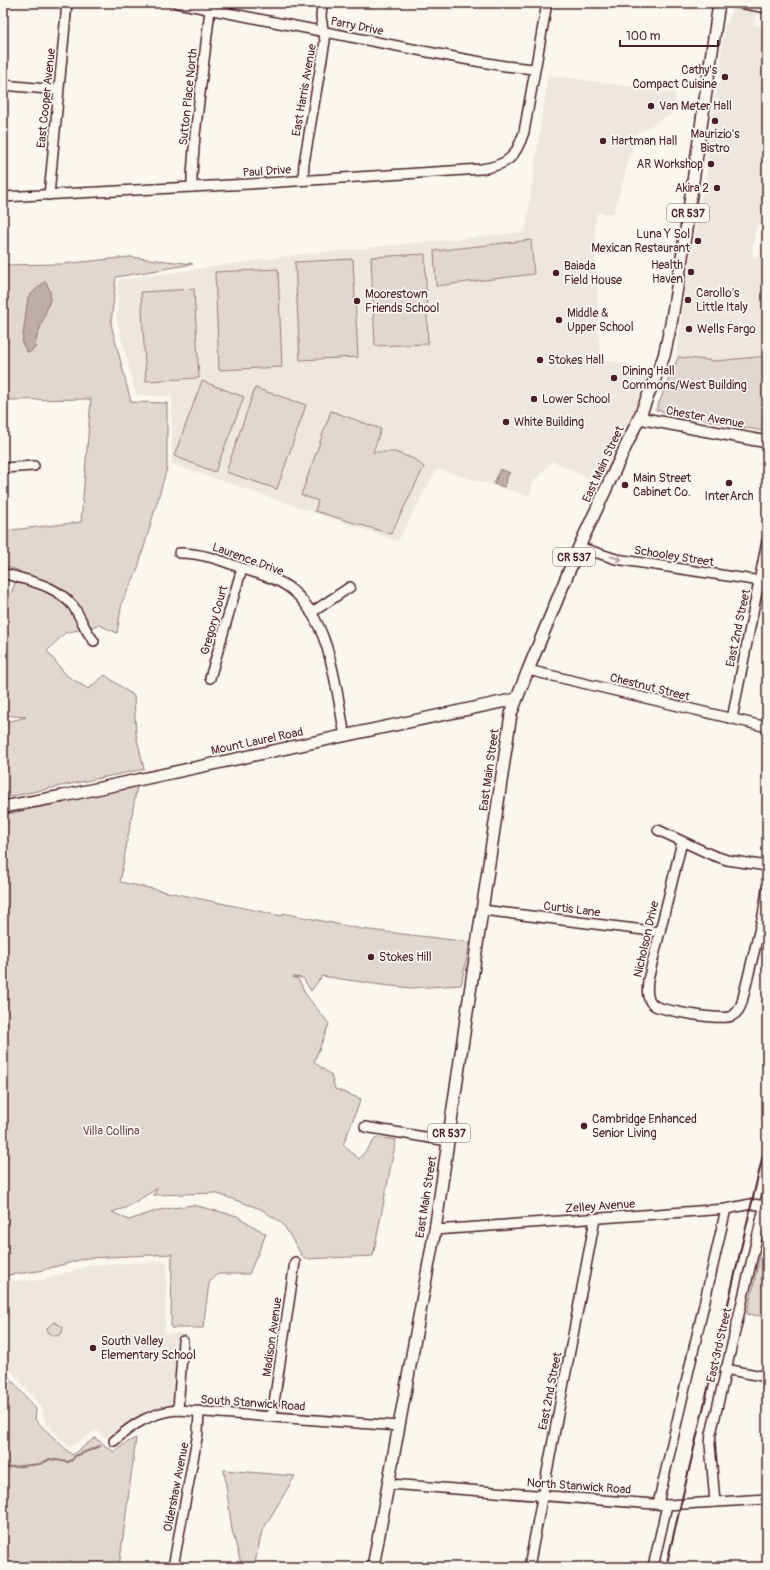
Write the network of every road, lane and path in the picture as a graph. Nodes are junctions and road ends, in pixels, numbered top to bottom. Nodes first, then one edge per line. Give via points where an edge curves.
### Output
1 (67, 3) edge
2 (177, 3) edge
3 (322, 3) edge
4 (547, 3) edge
5 (719, 3) edge
6 (739, 3) edge
7 (767, 8) edge
8 (210, 10) junction
9 (324, 32) junction
10 (534, 69) junction
11 (3, 85) edge
12 (58, 90) junction
13 (303, 180) junction
14 (192, 187) junction
15 (49, 195) junction
16 (3, 197) edge
17 (639, 418) junction
18 (767, 442) edge
19 (34, 466) dead end
20 (3, 468) edge
21 (767, 542) edge
22 (579, 547) junction
23 (179, 553) dead end
24 (242, 568) junction
25 (3, 574) edge
26 (763, 582) edge
27 (350, 587) dead end
28 (311, 613) junction
29 (94, 641) dead end
30 (528, 670) junction
31 (210, 678) dead end
32 (516, 699) junction
33 (732, 719) junction
34 (767, 727) edge
35 (345, 736) junction
36 (3, 807) edge
37 (658, 830) dead end
38 (682, 842) junction
39 (767, 866) edge
40 (767, 890) edge
41 (482, 910) junction
42 (660, 932) junction
43 (365, 1127) dead end
44 (448, 1141) junction
45 (767, 1195) edge
46 (766, 1206) edge
47 (726, 1209) junction
48 (595, 1219) junction
49 (435, 1230) junction
50 (295, 1262) dead end
51 (183, 1341) dead end
52 (726, 1369) junction
53 (767, 1377) edge
54 (178, 1410) junction
55 (199, 1411) junction
56 (272, 1416) junction
57 (399, 1426) junction
58 (114, 1441) dead end
59 (389, 1484) junction
60 (542, 1496) junction
61 (767, 1500) edge
62 (715, 1502) junction
63 (663, 1504) junction
64 (173, 1567) edge
65 (373, 1567) edge
66 (528, 1567) edge
67 (653, 1567) edge

1 - 12 street, East Cooper Avenue
2 - 8 street, Parry Drive
3 - 9 street, East Harris Avenue
4 - 10 street, Paul Drive
5 - 17 main road, East Main Street / CR 537 via 668,338 659,371
6 - 7 street
8 - 9 street, Parry Drive
8 - 14 street, Sutton Place North via 195,135
9 - 10 street, Parry Drive via 497,65
9 - 13 street, East Harris Avenue via 325,41
10 - 13 street, Paul Drive via 521,141 510,159 501,165
11 - 12 street
12 - 15 street, East Cooper Avenue
13 - 14 street, Paul Drive
14 - 15 street, Paul Drive
15 - 16 street, Paul Drive
17 - 18 main road, Chester Avenue
17 - 22 main road, East Main Street / CR 537
19 - 20 street
21 - 26 street, East 2nd Street
22 -> 26 street, Schooley Street via 616,559
22 - 30 main road, East Main Street / CR 537
23 - 24 street, Laurence Drive via 198,554
24 - 28 street, Laurence Drive via 291,589
24 - 31 street, Gregory Court
25 - 29 street via 31,581 61,594 73,607
26 - 33 street, East 2nd Street
27 - 28 street
28 - 35 street, Laurence Drive via 325,643
30 - 32 main road, East Main Street / CR 537
30 - 33 street, Chestnut Street
32 - 35 main road, Mount Laurel Road
32 - 41 main road, East Main Street / CR 537 via 511,714
33 - 34 street, Chestnut Street
35 - 36 main road, Mount Laurel Road
37 - 38 street
38 - 39 street via 727,860
38 - 42 street, Nicholson Drive
40 - 42 street, Nicholson Drive via 742,1002 736,1014 728,1018 660,1008 652,1004 647,986
41 - 42 street, Curtis Lane
41 - 44 main road, East Main Street / CR 537
43 - 44 street
44 - 49 main road, East Main Street / CR 537
45 - 46 street, East 3rd Street
46 - 47 street, Zelley Avenue via 751,1204
46 - 52 street, East 3rd Street
47 - 48 street, Zelley Avenue
47 - 63 street, East 3rd Street
48 - 49 street, Zelley Avenue
48 - 60 street, East 2nd Street
49 - 57 main road, East Main Street / CR 537
50 - 56 street, Madison Avenue
51 - 54 street
52 - 53 street
52 - 62 street, East 3rd Street via 710,1444
54 - 55 street, South Stanwick Road
54 - 58 street, South Stanwick Road via 146,1418 130,1427
55 - 56 street, South Stanwick Road
55 - 64 street, Oldershaw Avenue via 198,1433
56 - 57 street, South Stanwick Road
57 - 59 main road, East Main Street / CR 537
59 - 60 street, North Stanwick Road
59 - 65 main road, East Main Street / CR 537
60 - 63 street, North Stanwick Road
60 - 66 street, East 2nd Street
61 - 62 street, North Stanwick Road
62 - 63 street, North Stanwick Road
63 - 67 street, East 3rd Street

